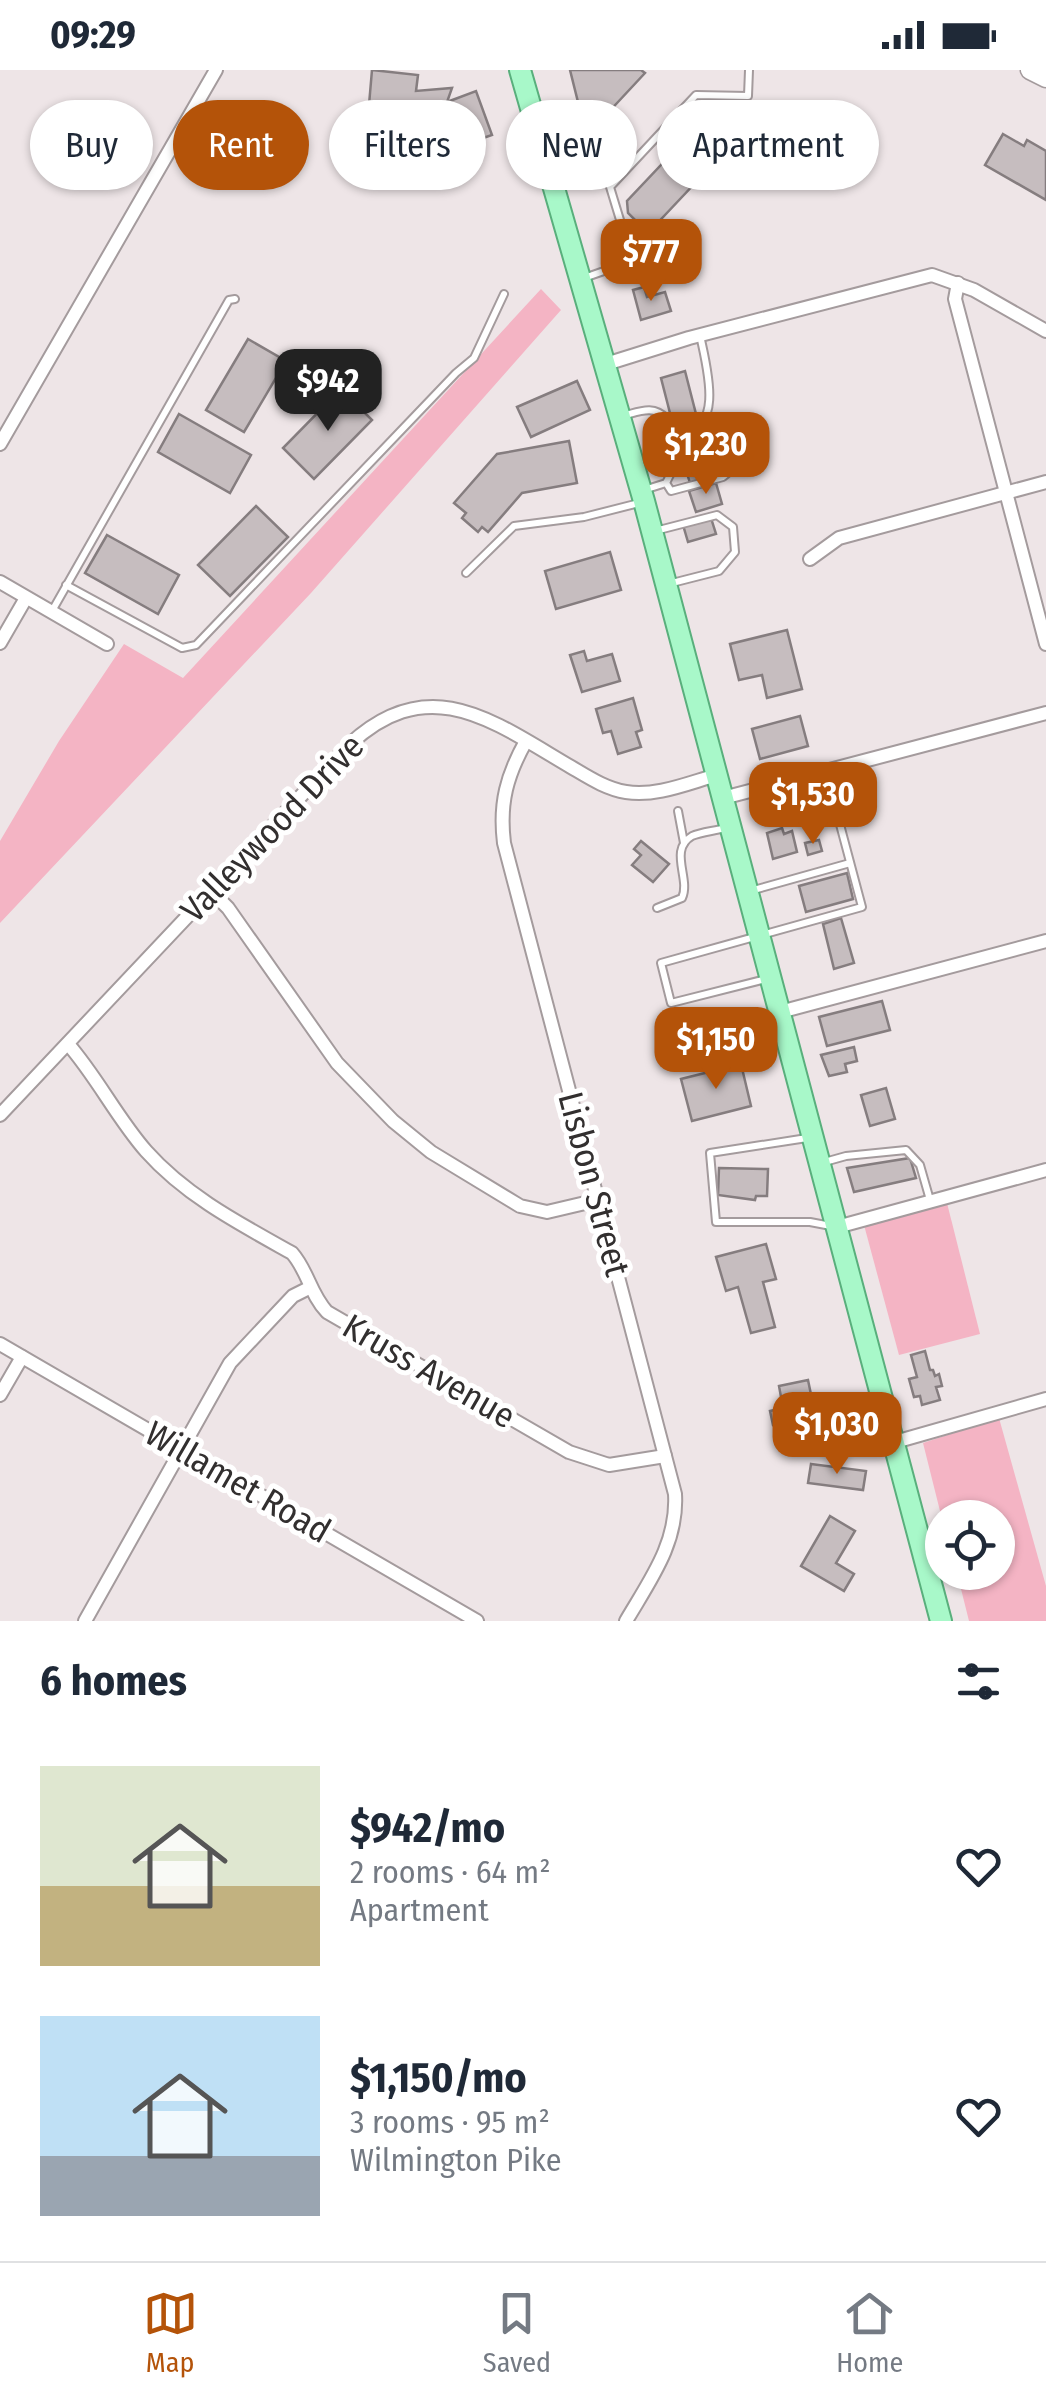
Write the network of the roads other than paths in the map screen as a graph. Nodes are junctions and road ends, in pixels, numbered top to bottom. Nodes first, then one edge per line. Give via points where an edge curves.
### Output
1 (216, 70) edge
2 (510, 70) edge
3 (520, 70) edge
4 (532, 70) edge
5 (749, 70) edge
6 (1030, 70) edge
7 (1046, 78) edge
8 (528, 96) junction
9 (582, 279) junction
10 (958, 283) junction
11 (504, 294) dead end
12 (235, 300) dead end
13 (1046, 331) edge
14 (700, 335) junction
15 (606, 364) junction
16 (621, 416) junction
17 (0, 444) edge
18 (1046, 482) edge
19 (666, 483) junction
20 (1006, 493) junction
21 (642, 496) junction
22 (652, 532) junction
23 (810, 558) dead end
24 (466, 574) dead end
25 (0, 582) edge
26 (66, 585) junction
27 (666, 585) junction
28 (26, 598) junction
29 (51, 612) junction
30 (0, 643) edge
31 (108, 644) dead end
32 (1046, 644) edge
33 (1046, 713) edge
34 (526, 740) junction
35 (825, 770) junction
36 (716, 776) junction
37 (722, 798) junction
38 (678, 811) dead end
39 (731, 827) junction
40 (684, 844) junction
41 (850, 863) junction
42 (211, 891) junction
43 (748, 892) junction
44 (658, 908) dead end
45 (760, 938) junction
46 (1046, 941) edge
47 (771, 978) junction
48 (780, 1012) junction
49 (68, 1044) junction
50 (0, 1114) edge
51 (813, 1138) junction
52 (820, 1163) junction
53 (1046, 1170) edge
54 (598, 1200) junction
55 (930, 1200) junction
56 (837, 1227) junction
57 (309, 1288) junction
58 (0, 1344) edge
59 (22, 1356) junction
60 (0, 1395) edge
61 (1046, 1399) edge
62 (894, 1442) junction
63 (181, 1449) junction
64 (664, 1456) junction
65 (85, 1621) edge
66 (477, 1621) edge
67 (626, 1621) edge
68 (941, 1621) edge

1 - 17 street
2 - 8 main road
3 - 8 main road
4 - 8 main road
5 - 9 lane via 748,96 696,95 610,187 631,256
6 - 7 main road
8 - 9 main road
9 - 15 main road
10 - 13 street
10 - 14 street via 918,277
10 - 20 street via 955,299
11 - 26 lane via 474,358 196,645 182,648
12 - 26 lane via 229,300
14 - 15 street
14 - 16 lane via 708,416 682,429 650,409
15 - 16 main road
16 - 21 main road
18 - 20 street
19 - 19 lane via 674,462 712,450 727,459 723,477 671,491
19 - 21 lane
20 - 23 street via 839,538
20 - 32 street
21 - 22 main road
21 - 24 lane via 584,517 514,526
22 - 27 main road
22 - 27 lane via 717,515 733,527 735,552 719,571
25 - 28 street
26 - 29 lane
27 - 36 main road
28 - 29 street
28 - 30 street
29 - 31 street
33 - 35 street
34 - 36 street, Valleywood Drive via 626,792
34 - 42 street, Valleywood Drive via 484,717 440,706 380,720
34 - 54 street, Lisbon Street via 502,802 504,842
35 - 37 street
35 - 41 lane
36 - 37 main road
37 - 39 main road
38 - 40 lane
39 - 40 lane
39 - 43 main road
40 - 44 lane via 686,890
41 - 43 lane
41 - 45 lane via 862,907
42 - 49 street, Valleywood Drive
42 - 54 street via 336,1063 393,1121 520,1206 558,1210
43 - 45 main road
45 - 47 main road
45 - 47 lane via 661,963 672,1003
46 - 48 street
47 - 48 main road
48 - 51 main road
49 - 50 street, Valleywood Drive
49 - 57 street, Kruss Avenue via 166,1172 292,1253
51 - 52 main road
51 - 56 lane via 710,1153 716,1222
52 - 55 lane via 906,1150 920,1165
52 - 56 main road
53 - 55 street
54 - 64 street, Lisbon Street
55 - 56 street
56 - 62 main road
57 - 63 street via 292,1296 242,1348
57 - 64 street, Kruss Avenue via 327,1312 569,1452 609,1465
58 - 59 street, Willamet Road
59 - 60 street
59 - 63 street, Willamet Road
61 - 62 street
62 - 68 main road
63 - 65 street
63 - 66 street, Willamet Road
64 - 67 street, Lisbon Street via 674,1529

